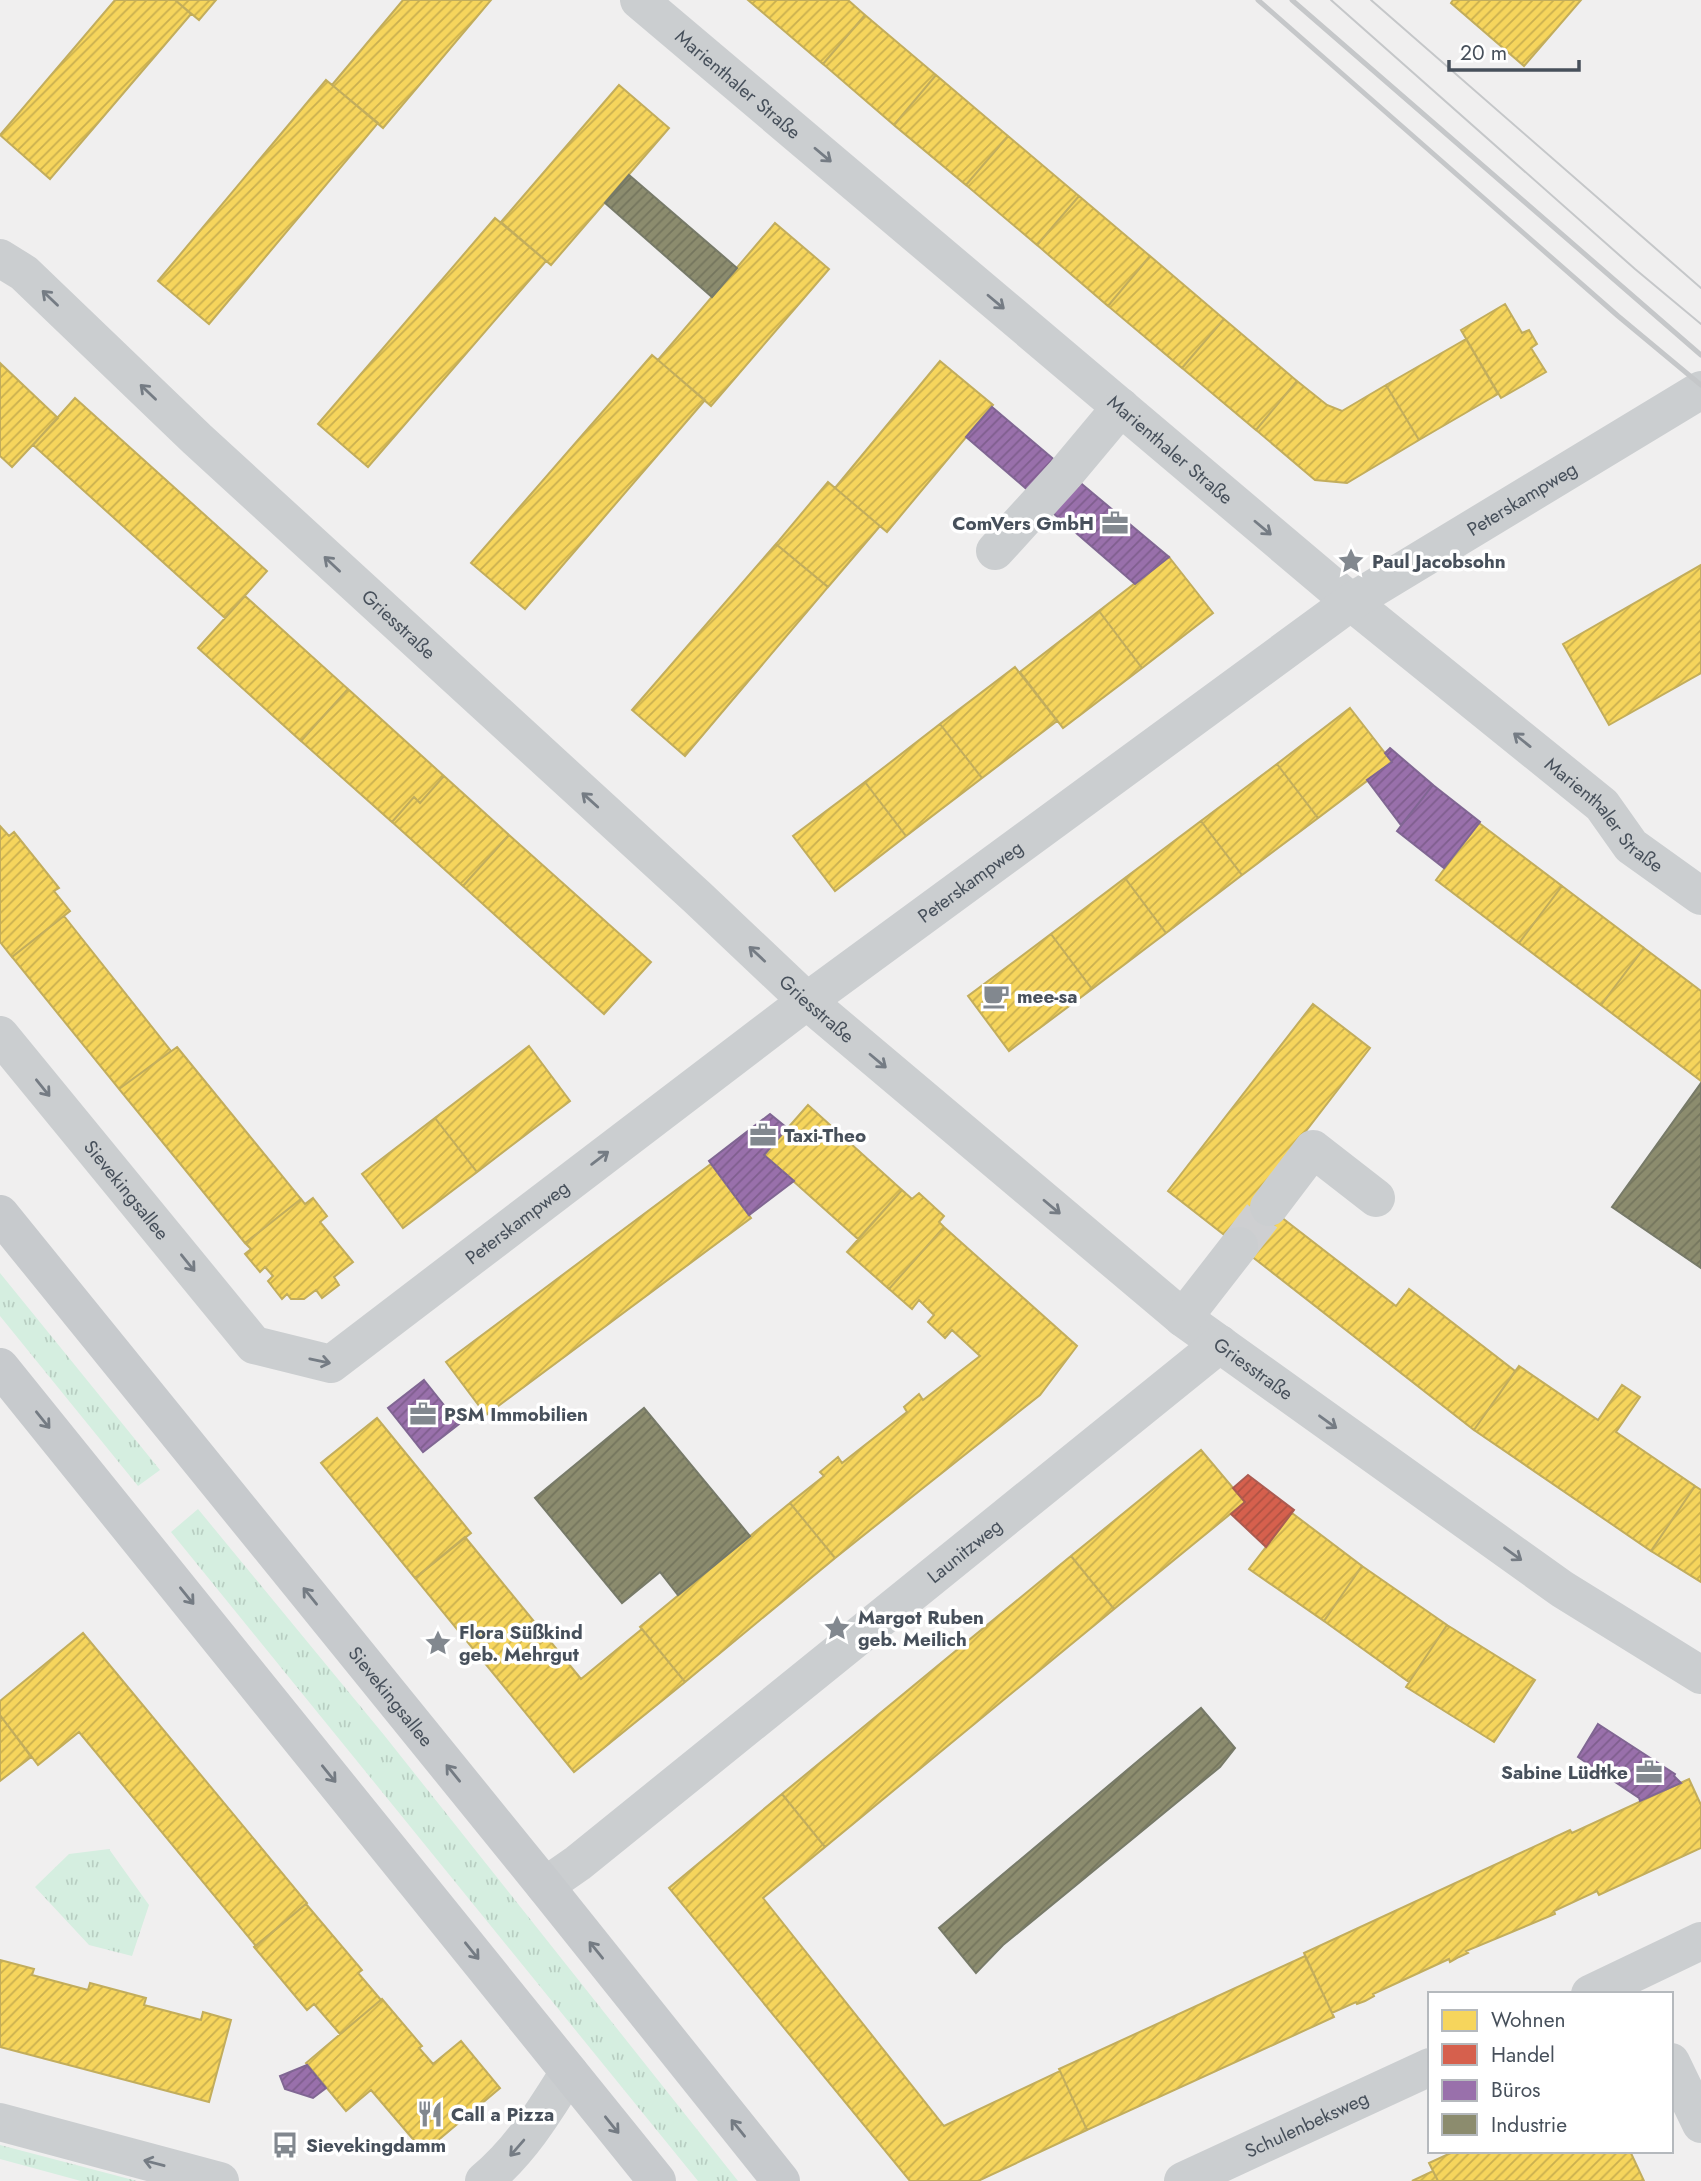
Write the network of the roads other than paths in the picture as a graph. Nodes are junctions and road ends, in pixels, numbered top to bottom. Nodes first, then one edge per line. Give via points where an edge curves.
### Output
1 (639, 0) edge
2 (0, 258) edge
3 (1701, 390) edge
4 (1121, 407) junction
5 (995, 551) dead end
6 (1351, 602) junction
7 (1701, 896) edge
8 (807, 1001) junction
9 (0, 1035) edge
10 (1376, 1198) dead end
11 (1269, 1207) tunnel mouth
12 (0, 1214) edge
13 (1239, 1246) tunnel mouth
14 (1183, 1318) junction
15 (1220, 1344) junction
16 (254, 1345) joint
17 (0, 1367) edge
18 (1701, 1675) edge
19 (545, 1886) junction
20 (1701, 1941) edge
21 (1634, 1985) edge
22 (1600, 1992) edge
23 (1673, 2066) edge
24 (1428, 2068) edge
25 (569, 2072) junction
26 (0, 2122) edge
27 (1701, 2124) edge
28 (220, 2181) edge
29 (484, 2181) edge
30 (657, 2181) edge
31 (780, 2181) edge
32 (1183, 2181) edge

1 -> 4 street, Marienthaler Straße
8 -> 2 street, Griesstraße via 24,274
3 - 6 street, Peterskampweg
4 - 5 street
4 -> 6 street, Marienthaler Straße
7 -> 6 street, Marienthaler Straße via 1631,846 1602,805
6 - 8 street, Peterskampweg
8 -> 14 street, Griesstraße
16 -> 8 street, Peterskampweg via 331,1364
9 -> 16 street, Sievekingsallee
10 - 11 street via 1313,1149
19 -> 12 main road, Sievekingsallee
13 - 14 street
14 - 15 street, Griesstraße
15 -> 18 street, Griesstraße via 1562,1589
15 - 19 street, Launitzweg
17 -> 25 main road
31 -> 19 main road, Sievekingsallee
20 - 21 street
21 - 22 street
23 - 27 street
24 - 32 street, Schulenbeksweg
25 -> 29 street via 532,2132
25 -> 30 main road
28 -> 26 street

